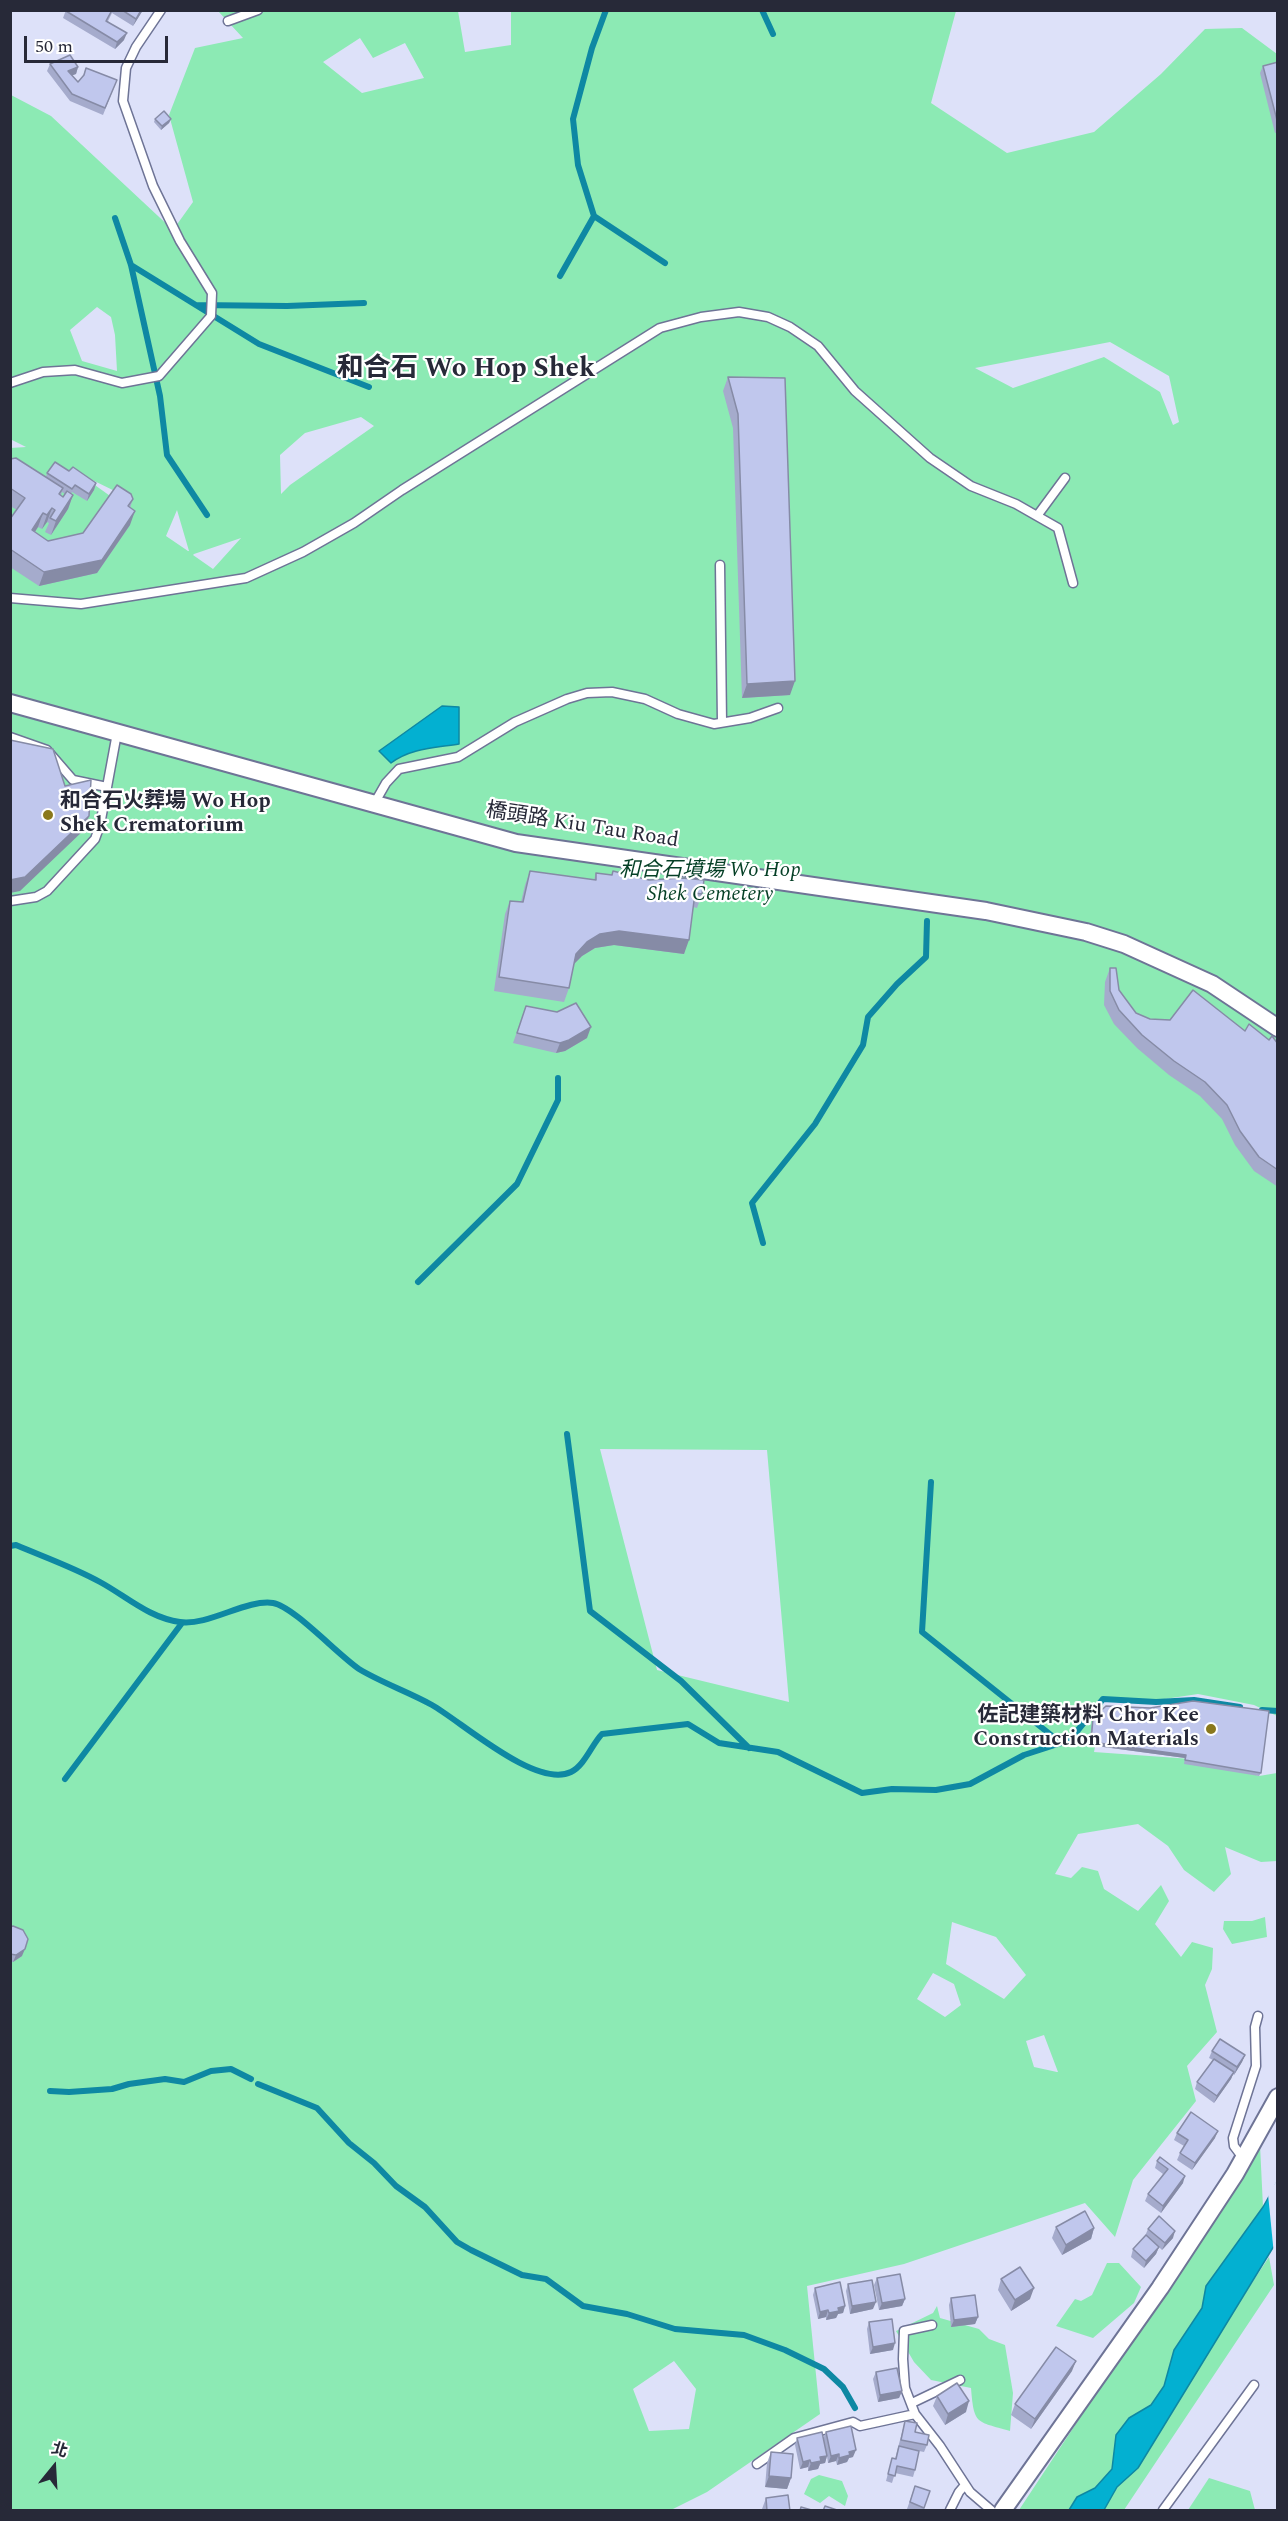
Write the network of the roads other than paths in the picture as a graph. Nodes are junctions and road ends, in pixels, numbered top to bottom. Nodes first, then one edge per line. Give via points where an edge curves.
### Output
1 (161, 10) edge
2 (258, 10) edge
3 (228, 21) dead end
4 (10, 383) edge
5 (1065, 478) dead end
6 (1037, 516) junction
7 (720, 565) dead end
8 (1073, 583) dead end
9 (10, 598) edge
10 (10, 704) edge
11 (778, 708) dead end
12 (722, 722) junction
13 (117, 733) junction
14 (10, 737) edge
15 (107, 787) junction
16 (374, 804) junction
17 (10, 902) edge
18 (1278, 1028) edge
19 (1258, 2016) dead end
20 (1278, 2097) edge
21 (1243, 2158) junction
22 (932, 2325) dead end
23 (960, 2380) dead end
24 (1254, 2385) dead end
25 (912, 2403) junction
26 (915, 2414) junction
27 (757, 2464) dead end
28 (965, 2486) junction
29 (950, 2511) edge
30 (991, 2511) edge
31 (1003, 2511) edge
32 (1163, 2511) edge

1 - 4 lane via 126,68 123,100 153,186 212,293 212,316 159,376 122,383 75,370 43,372
2 - 3 lane
5 - 6 lane
6 - 8 lane via 1058,528
6 - 9 lane via 971,486 930,458 855,392 818,345 768,317 739,312 660,328 354,523 246,578 81,604
7 - 12 lane
10 - 13 street, 橋頭路 Kiu Tau Road
11 - 12 lane
12 - 16 lane via 714,724 678,714 645,699 612,692 587,693 515,722 458,757 399,769
13 - 15 lane
13 - 16 street, 橋頭路 Kiu Tau Road
14 - 15 lane via 47,750 73,780
15 - 17 lane via 95,839 47,891
16 - 18 street, 橋頭路 Kiu Tau Road via 516,843 986,911 1086,932 1124,944 1212,984
19 - 21 lane via 1256,2066 1233,2138
20 - 21 street
21 - 31 street via 1160,2288
22 - 25 lane via 904,2331 905,2388
23 - 25 lane
24 - 32 lane
25 - 26 lane
26 - 27 lane via 860,2426 853,2422 803,2434
26 - 28 lane
28 - 29 lane
28 - 30 lane

